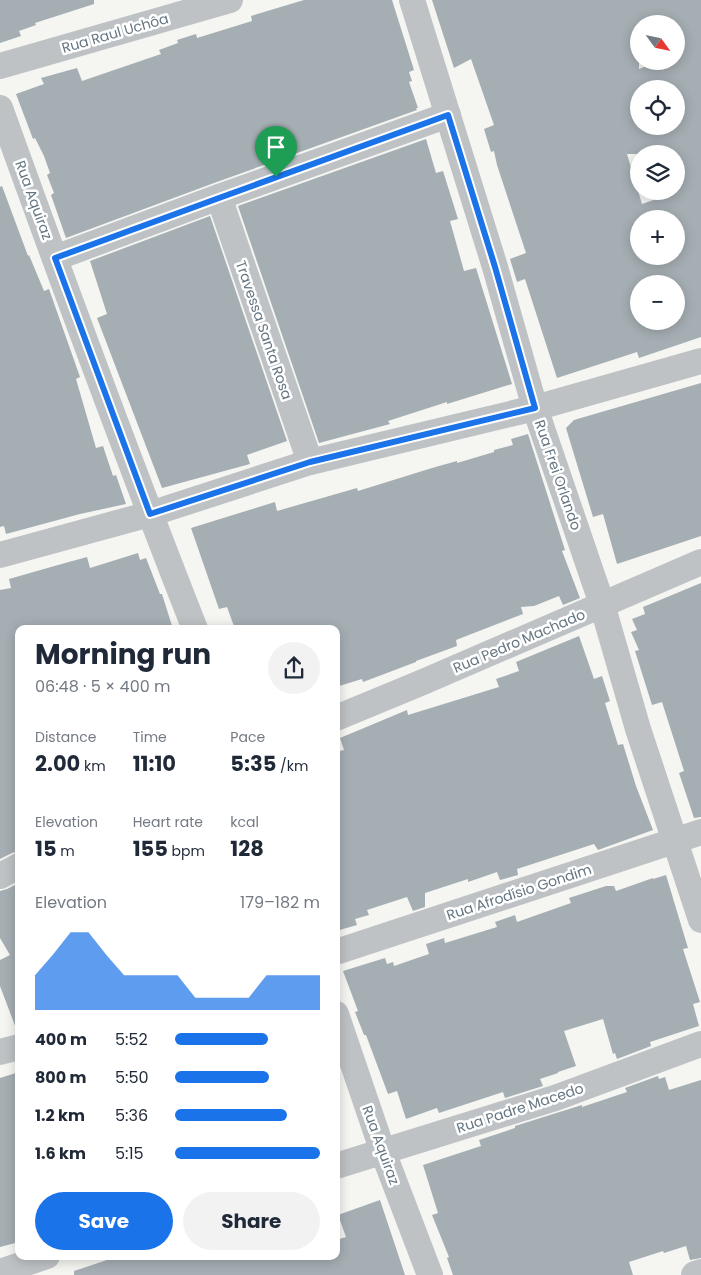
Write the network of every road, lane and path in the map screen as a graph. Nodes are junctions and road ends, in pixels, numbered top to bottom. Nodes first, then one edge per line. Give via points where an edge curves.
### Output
1 (230, 0) edge
2 (412, 0) edge
3 (0, 66) edge
4 (0, 108) edge
5 (448, 115) junction
6 (219, 198) junction
7 (55, 258) junction
8 (701, 361) edge
9 (535, 408) junction
10 (310, 462) junction
11 (150, 514) junction
12 (0, 555) edge
13 (701, 562) edge
14 (602, 604) junction
15 (193, 625) edge
16 (340, 716) edge
17 (701, 832) edge
18 (675, 840) junction
19 (15, 868) edge
20 (0, 876) edge
21 (701, 920) edge
22 (340, 951) edge
23 (340, 1026) edge
24 (701, 1044) edge
25 (383, 1152) junction
26 (340, 1165) edge
27 (35, 1260) edge
28 (0, 1272) edge
29 (701, 1273) edge
30 (430, 1275) edge
31 (695, 1275) edge

1 - 3 street, Rua Raul Uchôa
2 - 5 street, Rua Frei Orlando
4 - 7 street, Rua Aquiraz
5 - 6 street
5 - 9 street, Rua Frei Orlando
6 - 7 street
6 - 10 street, Travessa Santa Rosa
7 - 11 street, Rua Aquiraz
8 - 9 street
9 - 10 street
9 - 14 street, Rua Frei Orlando
10 - 11 street
11 - 12 street
11 - 15 street, Rua Aquiraz
13 - 14 street, Rua Pedro Machado
14 - 16 street, Rua Pedro Machado
14 - 18 street, Rua Frei Orlando via 638,729
17 - 18 street, Rua Afrodísio Gondim
18 - 21 street, Rua Frei Orlando
18 - 22 street, Rua Afrodísio Gondim
19 - 20 street
23 - 25 street, Rua Aquiraz
24 - 25 street, Rua Padre Macedo via 555,1098
25 - 26 street, Rua Padre Macedo
25 - 30 street, Rua Aquiraz
27 - 28 street
29 - 31 street

